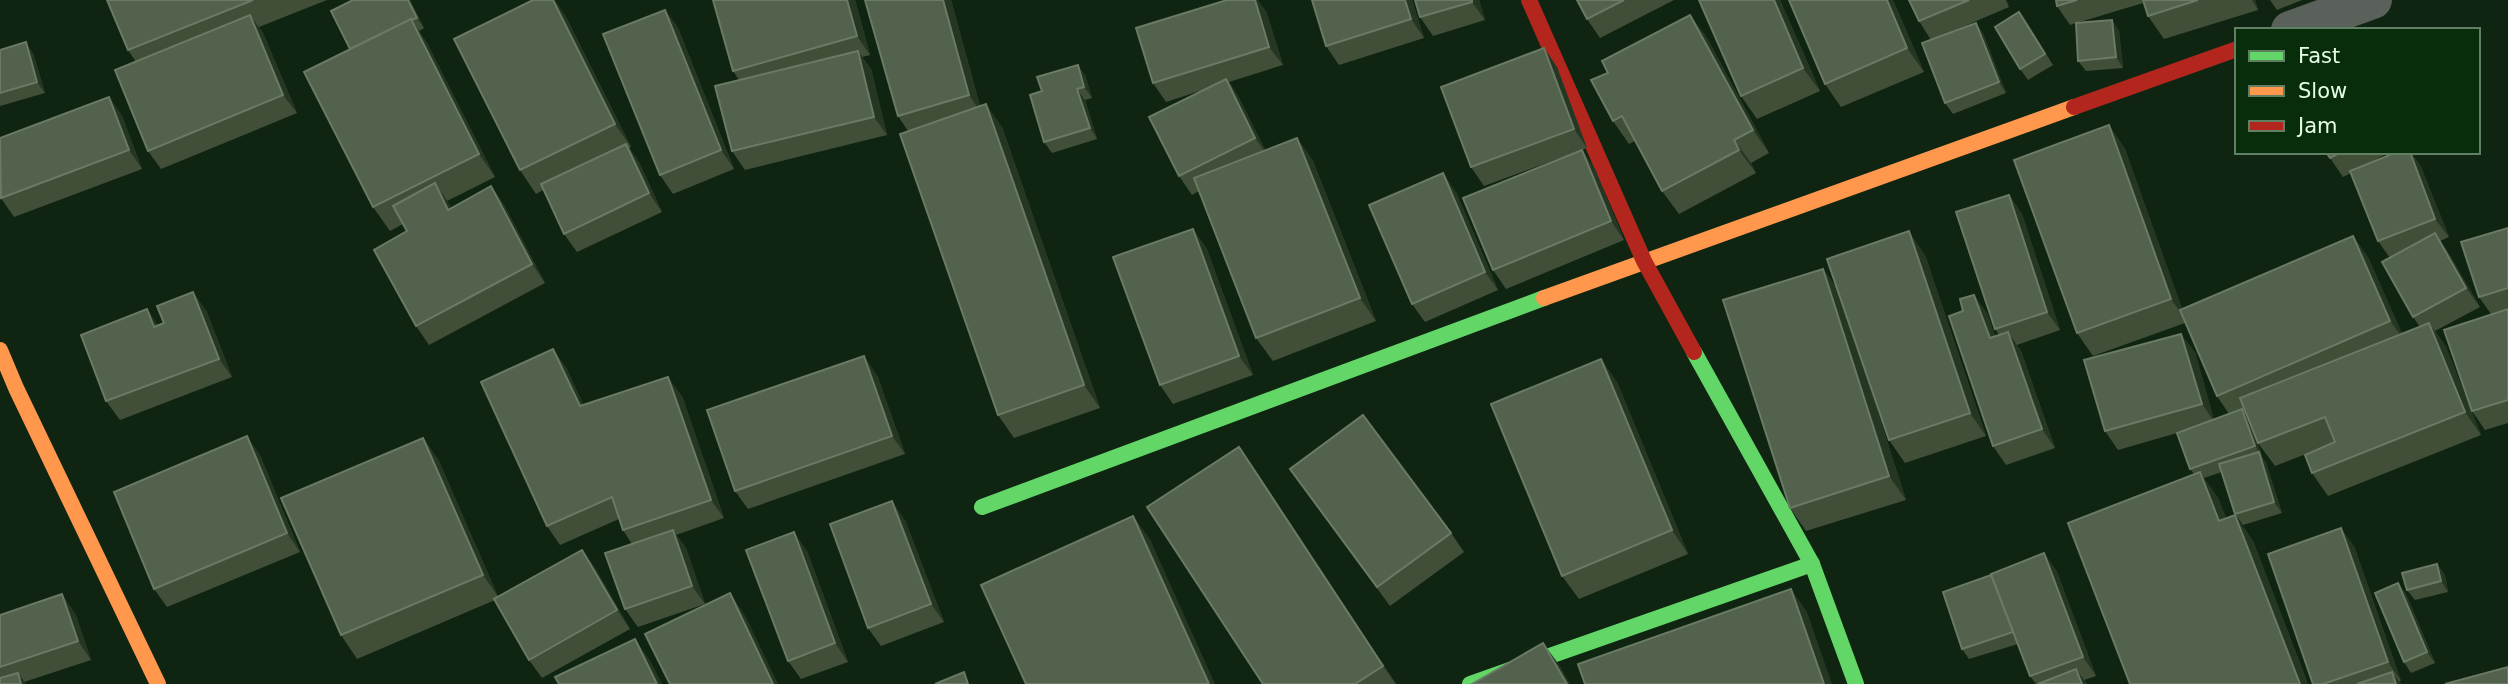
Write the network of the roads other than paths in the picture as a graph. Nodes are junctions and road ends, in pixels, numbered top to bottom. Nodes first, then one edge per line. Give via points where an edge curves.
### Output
1 (1529, 0) edge
2 (2373, 0) edge
3 (2296, 28) edge
4 (2235, 50) edge
5 (1644, 261) junction
6 (0, 350) edge
7 (8, 391) edge
8 (982, 507) dead end
9 (1812, 564) junction
10 (158, 684) edge
11 (1470, 684) edge
12 (1856, 684) edge

1 - 5 street
2 - 3 street
4 - 5 street
5 - 8 street
5 - 9 street
6 - 7 street
7 - 10 street
9 - 11 street
9 - 12 street

